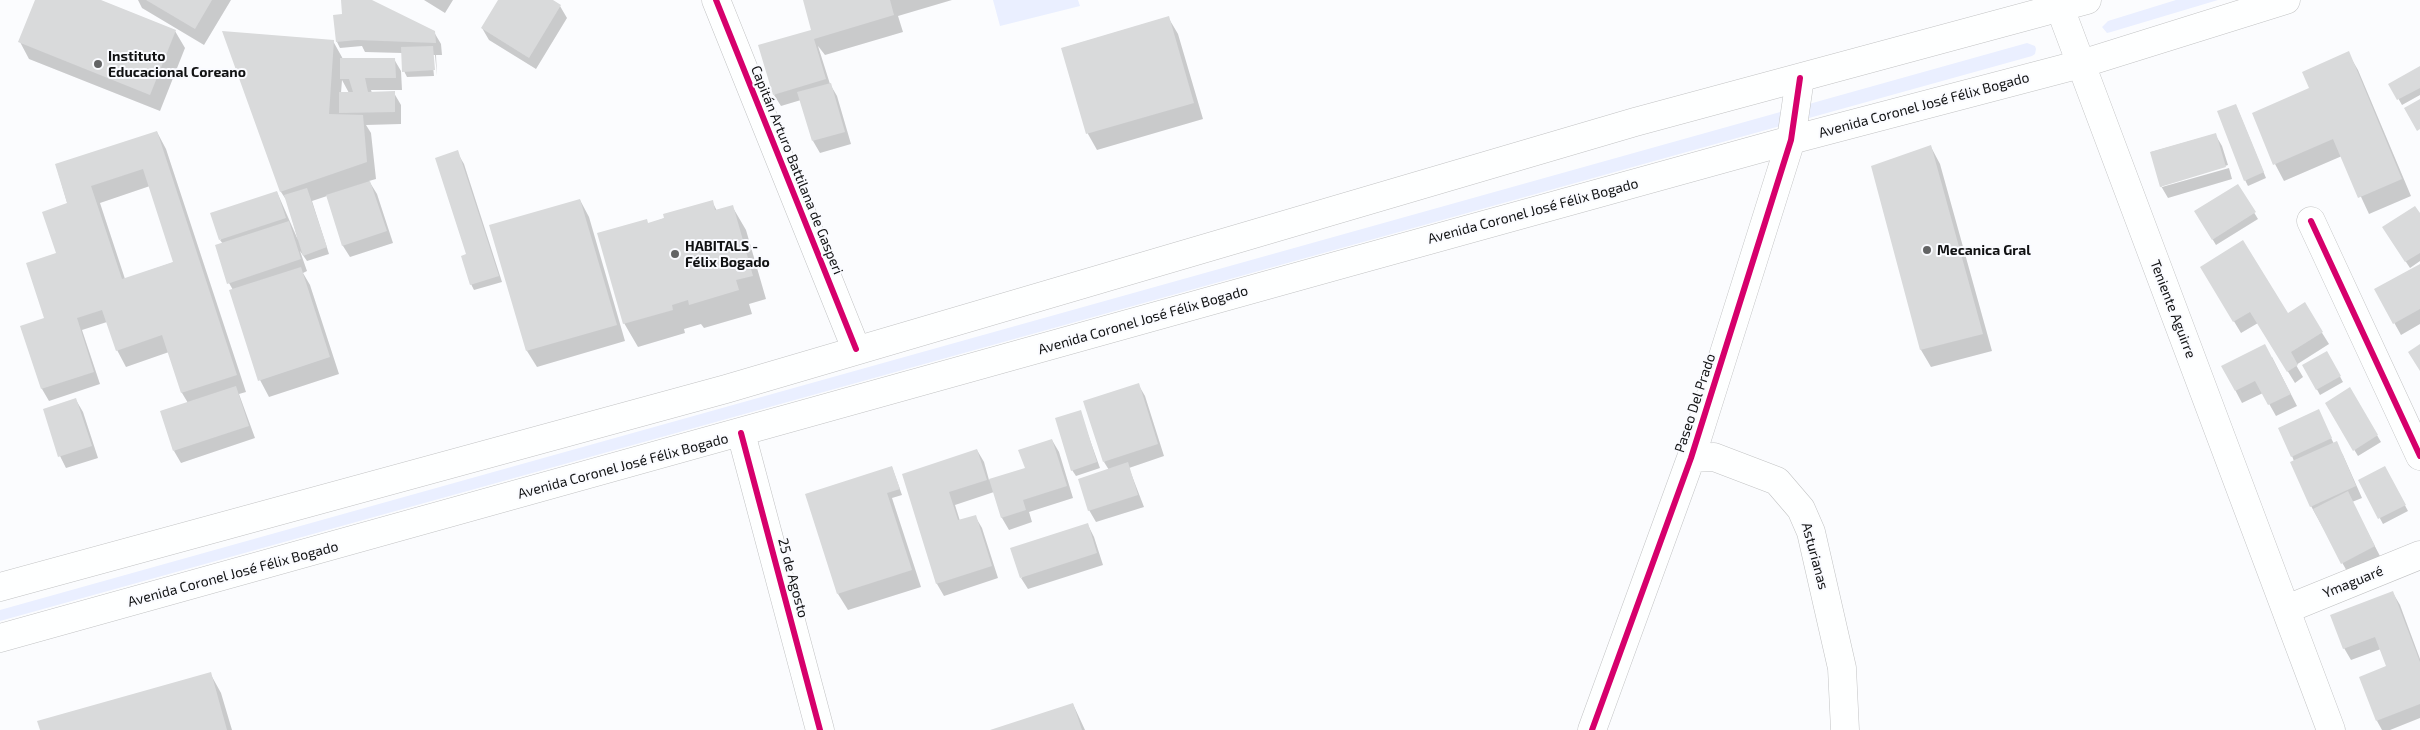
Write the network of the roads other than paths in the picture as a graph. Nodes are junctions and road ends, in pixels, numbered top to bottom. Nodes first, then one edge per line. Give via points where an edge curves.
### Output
1 (716, 0) edge
2 (2087, 0) edge
3 (2286, 0) edge
4 (2060, 8) junction
5 (2081, 64) junction
6 (1800, 78) junction
7 (1791, 140) junction
8 (2311, 221) dead end
9 (856, 349) junction
10 (741, 433) junction
11 (2420, 456) edge
12 (1691, 458) junction
13 (2420, 555) edge
14 (0, 587) edge
15 (2287, 610) junction
16 (0, 638) edge
17 (820, 730) edge
18 (1592, 730) edge
19 (1845, 730) edge
20 (2331, 730) edge

1 - 9 main road, Capitán Arturo Battilana de Gasperi
2 - 4 main road
3 - 5 main road, Avenida Coronel José Félix Bogado
4 - 5 main road, Teniente Aguirre
4 - 6 main road
5 - 7 main road, Avenida Coronel José Félix Bogado
5 - 15 main road, Teniente Aguirre
6 - 7 main road, Paseo Del Prado
6 - 9 main road via 1506,159
7 - 10 main road, Avenida Coronel José Félix Bogado
7 - 12 main road, Paseo Del Prado
8 - 11 main road
9 - 14 main road via 726,389
10 - 16 main road, Avenida Coronel José Félix Bogado
10 - 17 main road, 25 de Agosto
12 - 18 main road, Paseo Del Prado
12 - 19 main road, Asturianas via 1714,457 1777,481 1801,509 1811,532 1842,668
13 - 15 main road, Ymaguaré
15 - 20 main road, Teniente Aguirre

